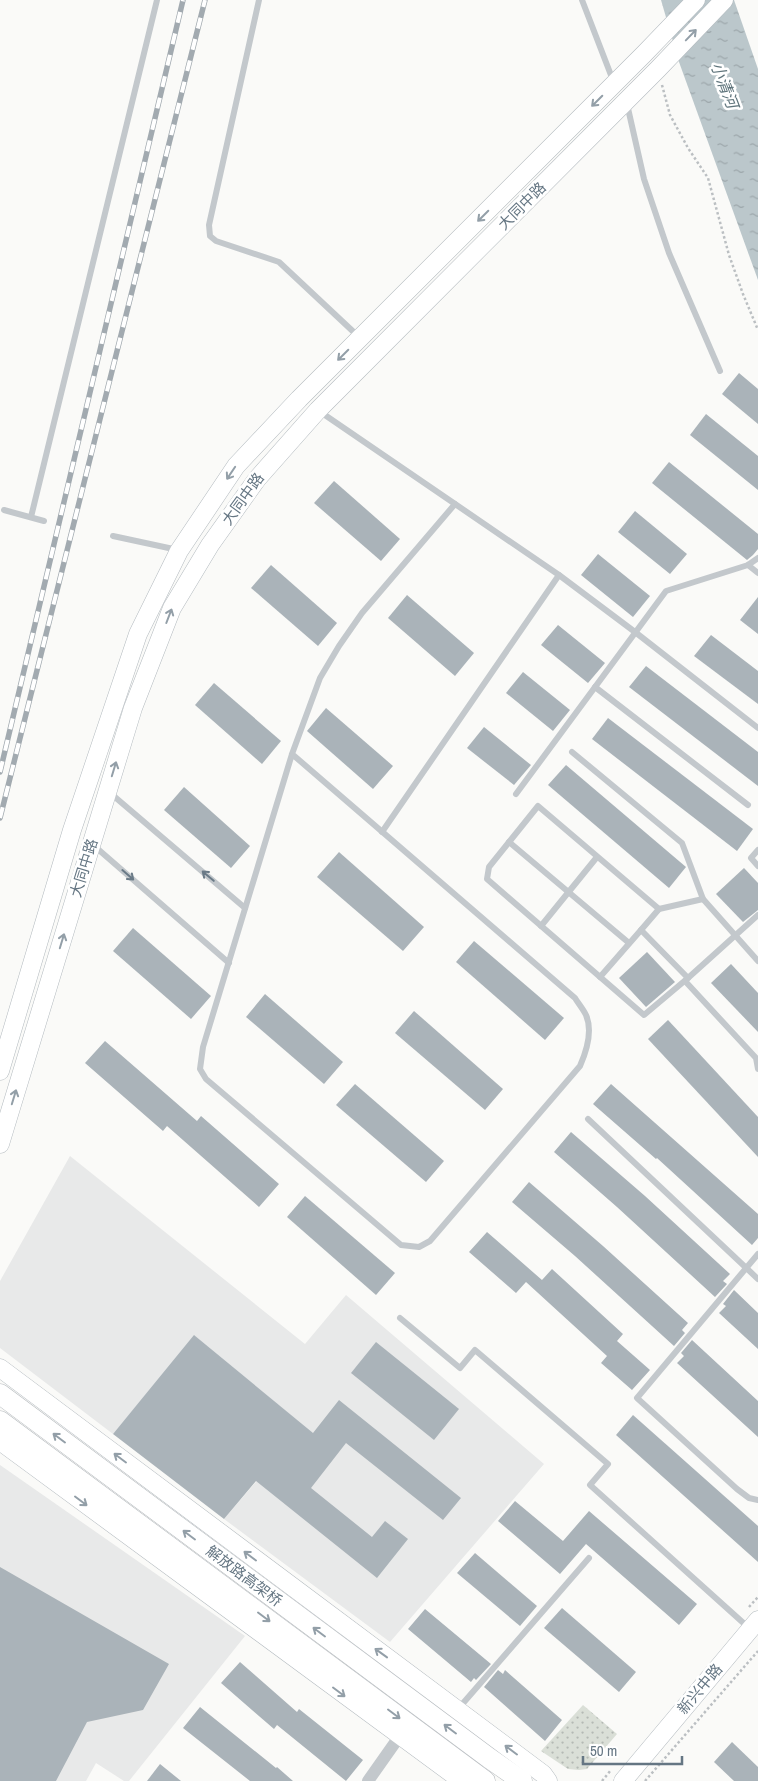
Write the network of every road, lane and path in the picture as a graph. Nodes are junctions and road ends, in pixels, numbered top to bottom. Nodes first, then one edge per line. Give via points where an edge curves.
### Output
1 (157, 0) edge
2 (259, 0) edge
3 (582, 0) edge
4 (696, 0) edge
5 (724, 0) edge
6 (658, 69) junction
7 (614, 84) junction
8 (626, 101) junction
9 (758, 330) edge
10 (360, 338) junction
11 (720, 371) dead end
12 (318, 410) junction
13 (455, 504) junction
14 (4, 510) dead end
15 (31, 518) junction
16 (44, 521) dead end
17 (113, 536) dead end
18 (179, 551) junction
19 (758, 558) edge
20 (748, 565) junction
21 (758, 573) edge
22 (559, 575) junction
23 (635, 632) junction
24 (595, 687) junction
25 (758, 728) edge
26 (572, 752) dead end
27 (292, 754) junction
28 (107, 791) junction
29 (516, 794) dead end
30 (748, 805) dead end
31 (382, 832) junction
32 (510, 842) junction
33 (92, 844) junction
34 (758, 850) edge
35 (598, 856) junction
36 (758, 866) edge
37 (569, 890) junction
38 (703, 899) junction
39 (245, 908) junction
40 (659, 909) junction
41 (758, 915) edge
42 (541, 926) junction
43 (641, 930) junction
44 (735, 936) junction
45 (629, 943) junction
46 (758, 961) edge
47 (229, 963) junction
48 (600, 977) junction
49 (686, 979) junction
50 (757, 1057) edge
51 (758, 1069) edge
52 (0, 1071) edge
53 (588, 1119) dead end
54 (0, 1144) edge
55 (758, 1254) edge
56 (746, 1268) junction
57 (758, 1278) edge
58 (400, 1318) dead end
59 (0, 1368) edge
60 (0, 1394) edge
61 (0, 1421) edge
62 (0, 1441) edge
63 (758, 1500) edge
64 (589, 1558) dead end
65 (754, 1625) edge
66 (758, 1651) edge
67 (457, 1710) junction
68 (399, 1737) junction
69 (475, 1779) edge
70 (368, 1781) edge
71 (522, 1781) edge
72 (548, 1781) edge
73 (622, 1781) edge
74 (645, 1781) edge

1 - 15 lane
2 - 10 lane via 209,225 210,236 216,241 278,262
3 - 7 lane
4 - 7 main road, 大同中路
6 -> 5 main road, 大同中路
6 - 8 main road, 大同中路
6 - 9 path via 670,115 708,178 729,256
7 -> 10 main road, 大同中路
8 - 11 lane via 644,179 669,253
8 - 12 main road, 大同中路
10 -> 18 main road, 大同中路 via 236,466
12 - 13 lane
28 -> 12 main road, 大同中路 via 133,708 172,608 210,545 257,479
13 - 22 lane
13 - 27 lane via 362,613 339,646 320,678
14 - 15 lane
15 - 16 lane
17 - 18 lane
18 - 52 main road, 大同中路 via 138,634 72,830
19 - 20 lane
20 - 21 lane
20 - 23 lane via 666,591
22 - 23 lane
22 - 31 lane
23 - 24 lane
23 - 25 lane
24 - 29 lane
24 - 30 lane
26 - 38 lane via 682,843
27 - 31 lane
27 - 39 lane
28 - 33 main road, 大同中路
39 -> 28 lane
31 - 47 lane via 574,998 586,1016 589,1035 580,1066 430,1240 419,1247 401,1245 206,1079 200,1069 203,1047
32 - 35 lane via 538,806
32 - 37 lane
32 - 42 lane via 489,867 487,879
33 -> 47 lane
54 -> 33 main road, 大同中路
34 - 36 lane via 751,858
35 - 37 lane
35 - 40 lane
37 - 42 lane
37 - 45 lane
38 - 40 lane
38 - 44 lane
39 - 47 lane
40 - 43 lane
41 - 44 lane
42 - 48 lane
43 - 45 lane
43 - 49 lane
44 - 46 lane
44 - 49 lane
45 - 48 lane
48 - 49 lane via 644,1015
49 - 50 lane
50 - 51 lane
53 - 56 lane
55 - 56 lane
56 - 57 lane
56 - 63 lane via 637,1398 738,1489 749,1498
58 - 65 lane via 460,1368 475,1350 608,1464 590,1485
67 -> 59 main road
71 -> 60 main road, 解放路高架桥
61 -> 69 main road, 解放路高架桥
62 -> 68 main road
64 - 67 lane
65 - 73 main road, 新兴中路
66 - 74 path
72 -> 67 main road
68 - 69 main road
68 - 70 street

